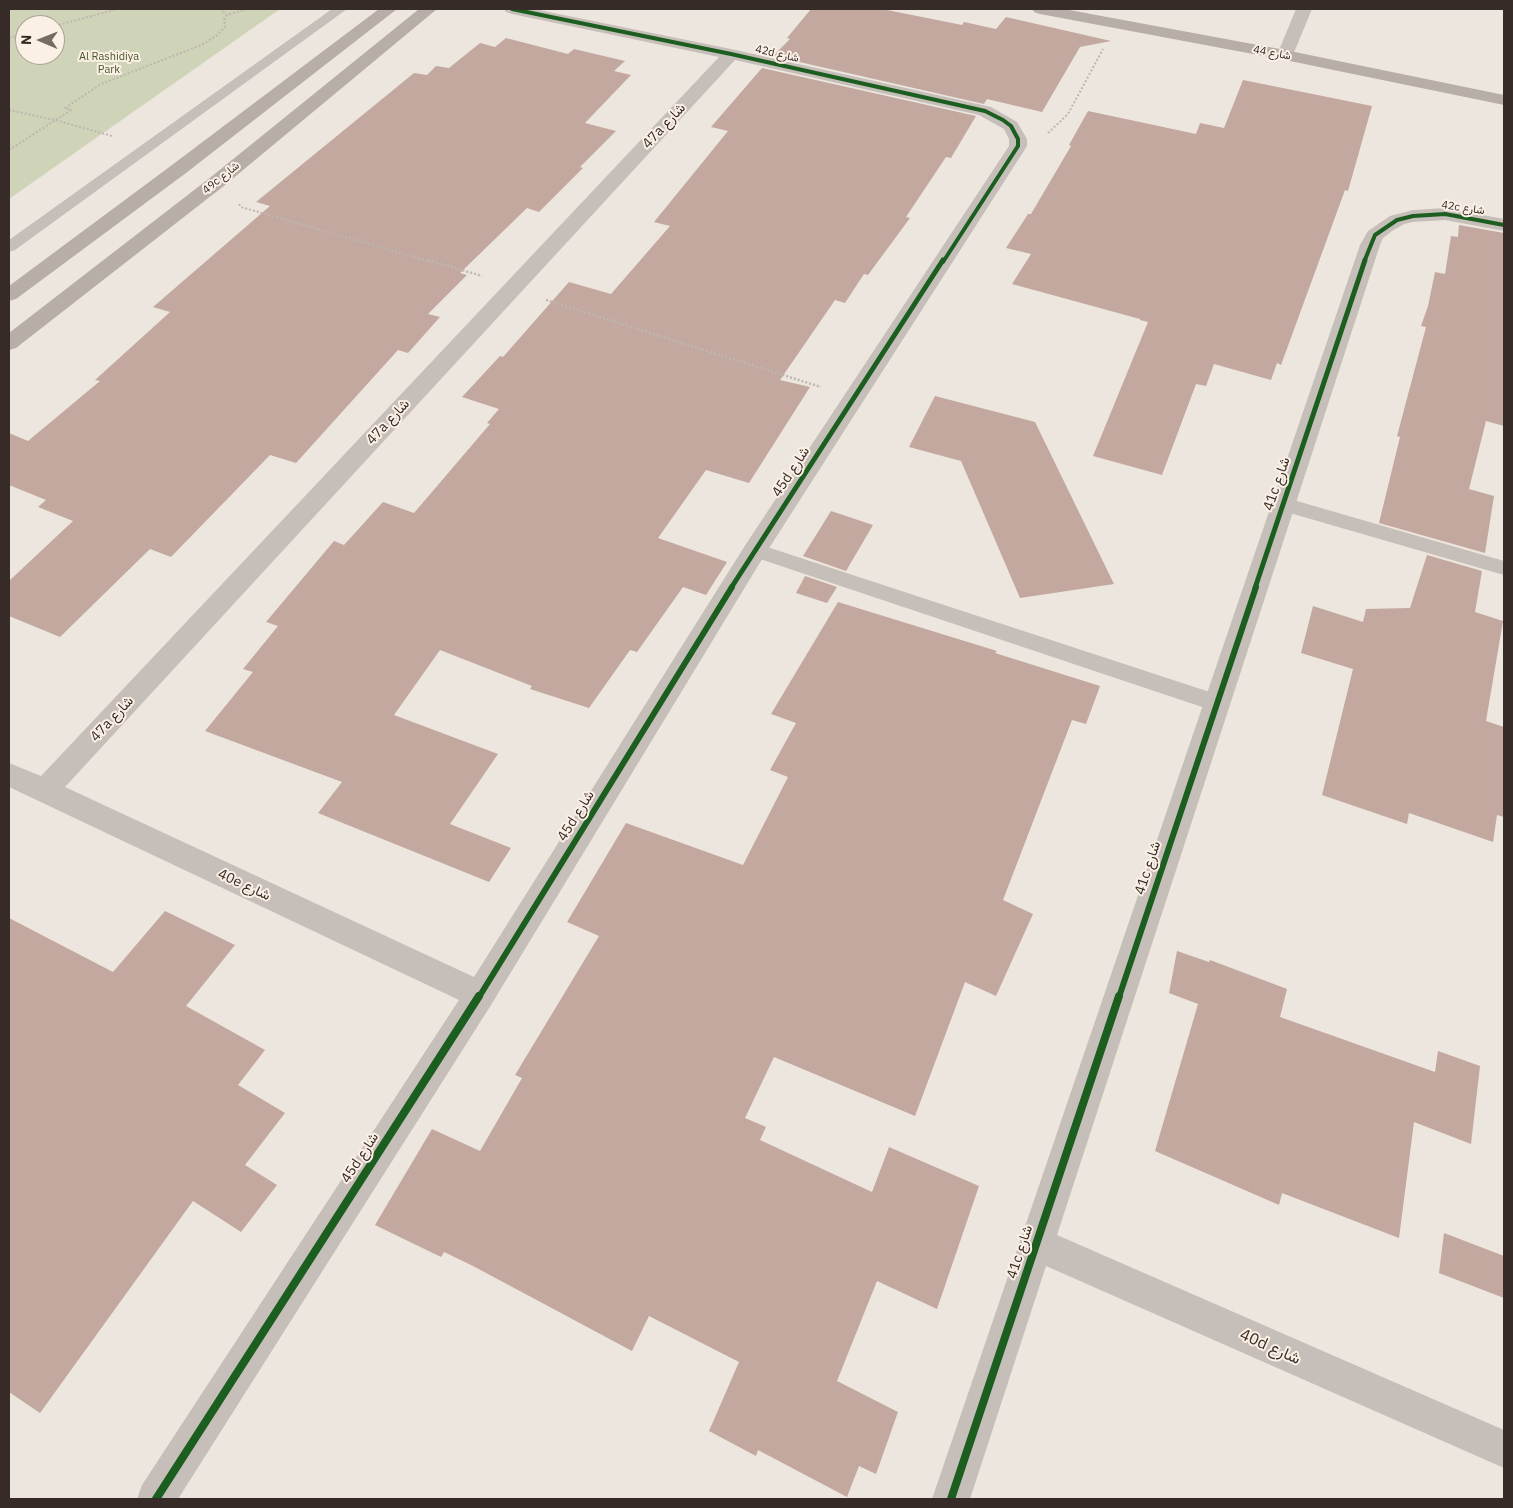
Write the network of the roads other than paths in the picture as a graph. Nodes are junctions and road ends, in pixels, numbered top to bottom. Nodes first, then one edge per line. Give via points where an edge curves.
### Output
1 (340, 9) edge
2 (389, 9) edge
3 (428, 9) edge
4 (512, 9) edge
5 (1040, 9) edge
6 (1304, 9) edge
7 (731, 54) junction
8 (1285, 55) junction
9 (1504, 100) edge
10 (1018, 146) joint
11 (1504, 225) edge
12 (1370, 245) joint
13 (9, 247) edge
14 (9, 295) edge
15 (9, 343) edge
16 (1283, 504) junction
17 (755, 550) junction
18 (1504, 568) edge
19 (1217, 703) junction
20 (9, 774) edge
21 (45, 790) junction
22 (480, 994) junction
23 (1036, 1244) junction
24 (1504, 1449) edge
25 (156, 1499) edge
26 (951, 1499) edge

1 - 13 lane
2 - 14 street
3 - 15 street, 49c شارع via 218,181
4 - 7 street, 42d شارع
5 - 8 street, شارع 44
6 - 8 street
7 - 10 street, 42d شارع via 985,111 1011,126
7 - 21 street, 47a شارع
8 - 9 street, شارع 44
10 - 17 street, 45d شارع
11 - 12 street, 42c شارع via 1445,214 1413,216 1385,227 1375,235
12 - 16 street, 41c شارع
16 - 18 lane
16 - 19 street, 41c شارع
17 - 19 lane
17 - 22 street, 45d شارع
19 - 23 street, 41c شارع
20 - 21 street, 40e شارع
21 - 22 street, 40e شارع
22 - 25 street, 45d شارع
23 - 24 street, 40d شارع
23 - 26 street, 41c شارع

